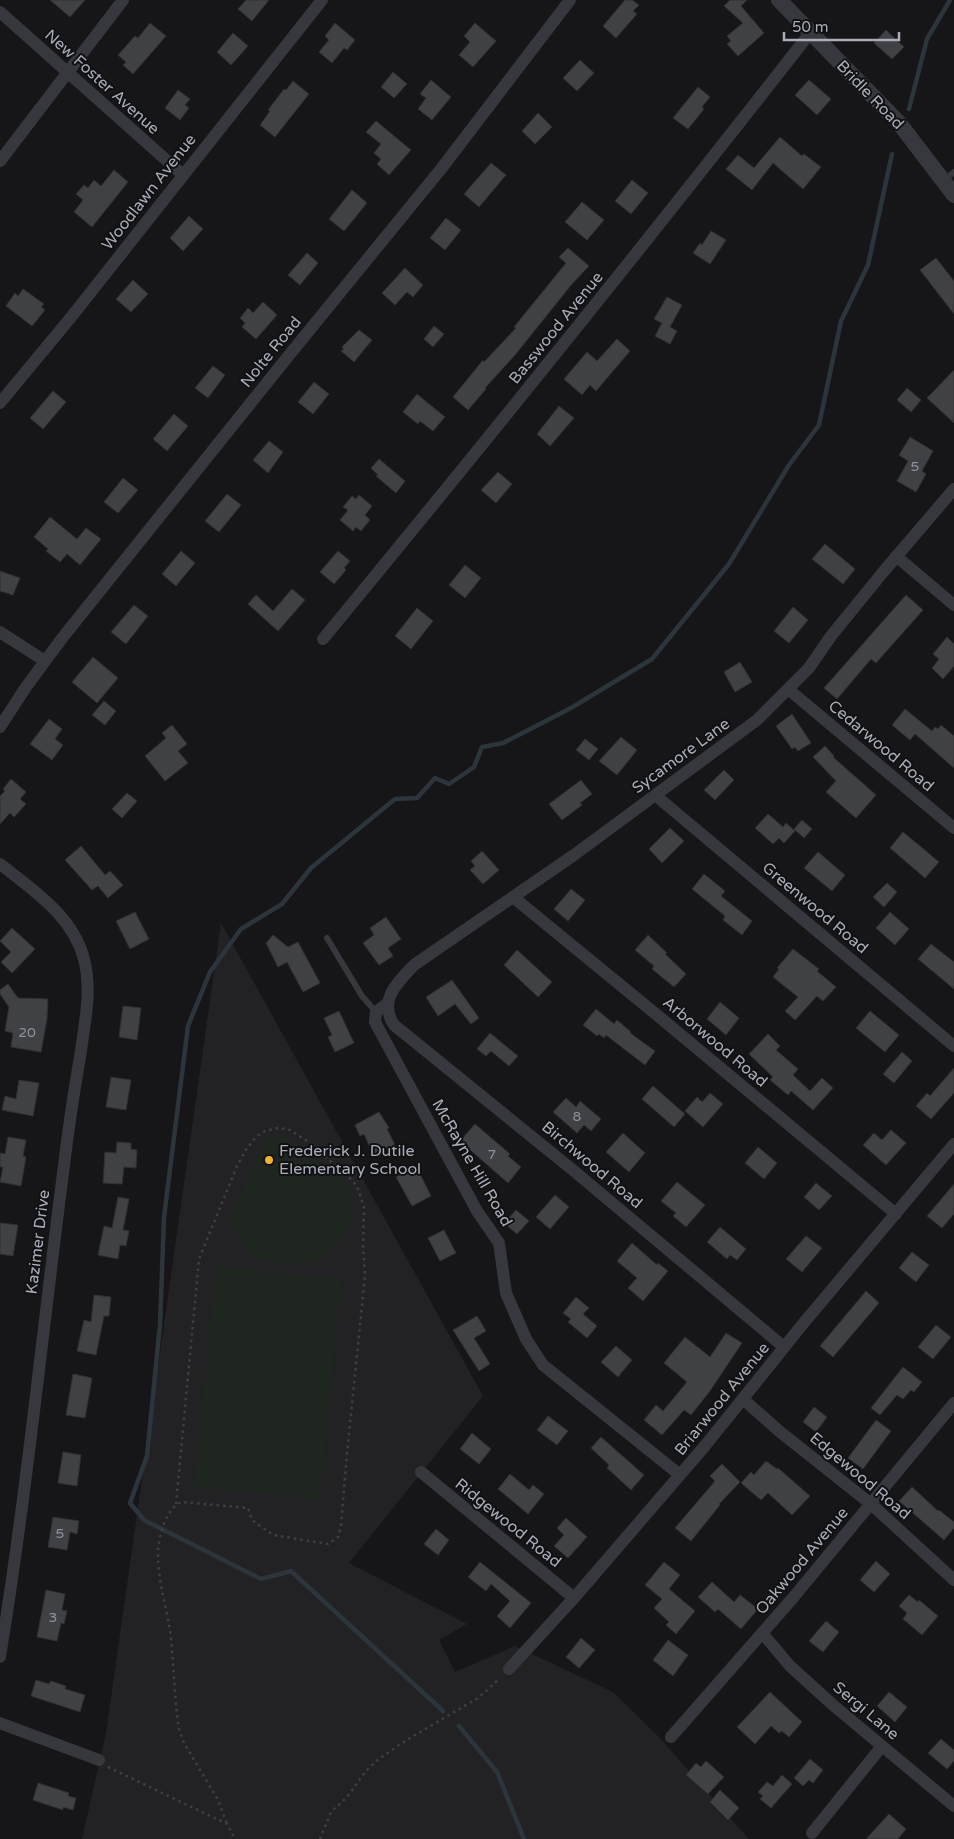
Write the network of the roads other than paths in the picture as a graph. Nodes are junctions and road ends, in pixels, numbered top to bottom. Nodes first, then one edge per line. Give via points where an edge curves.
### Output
1 (122, 0) edge
2 (322, 0) edge
3 (570, 0) edge
4 (779, 0) edge
5 (0, 12) edge
6 (810, 33) junction
7 (67, 72) junction
8 (0, 161) edge
9 (183, 175) junction
10 (949, 177) edge
11 (954, 195) edge
12 (0, 403) edge
13 (954, 489) edge
14 (896, 556) junction
15 (954, 605) edge
16 (0, 632) edge
17 (323, 639) dead end
18 (45, 661) junction
19 (788, 688) junction
20 (0, 727) edge
21 (655, 795) junction
22 (954, 828) edge
23 (0, 864) edge
24 (512, 898) junction
25 (327, 938) dead end
26 (388, 1003) junction
27 (376, 1012) junction
28 (954, 1046) edge
29 (954, 1144) edge
30 (896, 1214) junction
31 (784, 1347) junction
32 (743, 1399) junction
33 (954, 1403) edge
34 (421, 1472) dead end
35 (680, 1475) junction
36 (871, 1504) junction
37 (954, 1580) edge
38 (574, 1598) junction
39 (763, 1634) junction
40 (0, 1657) edge
41 (509, 1669) road end
42 (0, 1723) edge
43 (672, 1737) dead end
44 (882, 1746) junction
45 (99, 1760) road end
46 (954, 1806) edge
47 (812, 1833) dead end

1 - 7 street
2 - 9 street, Woodlawn Avenue
3 - 18 street, Nolte Road via 441,169
4 - 6 street, Bridle Road
5 - 7 street, New Foster Avenue
6 - 10 street, Bridle Road
6 - 17 street, Basswood Avenue via 517,403
7 - 8 street
7 - 9 street, New Foster Avenue
9 - 12 street, Woodlawn Avenue
10 - 11 street, Bridle Road
13 - 14 street, Sycamore Lane
14 - 15 street
14 - 19 street, Sycamore Lane via 809,668
16 - 18 street
18 - 20 street, Nolte Road
19 - 21 street, Sycamore Lane via 757,720
19 - 22 street, Cedarwood Road
21 - 24 street, Sycamore Lane
21 - 28 street, Greenwood Road
23 - 40 street, Kazimer Drive via 30,887 69,925 81,950 88,982 86,1018
24 - 26 street, Sycamore Lane via 414,965 393,987
24 - 30 street, Arborwood Road
25 - 27 lane, McRayne Hill Road via 362,996
26 - 27 street
26 - 31 street, Birchwood Road via 394,1025
27 - 35 street, McRayne Hill Road via 375,1022 477,1211 499,1243 506,1293 526,1339 543,1365
29 - 30 street, Briarwood Avenue
30 - 31 street, Briarwood Avenue
31 - 32 street, Briarwood Avenue
32 - 35 street, Briarwood Avenue
32 - 36 street, Edgewood Road via 778,1431
33 - 36 street, Oakwood Avenue
34 - 38 street, Ridgewood Road
35 - 38 street, Briarwood Avenue
36 - 37 street, Edgewood Road
36 - 39 street, Oakwood Avenue
38 - 41 street, Briarwood Avenue
39 - 43 street, Oakwood Avenue
39 - 44 street, Sergi Lane via 790,1666
42 - 45 street
44 - 46 street, Sergi Lane
44 - 47 street

